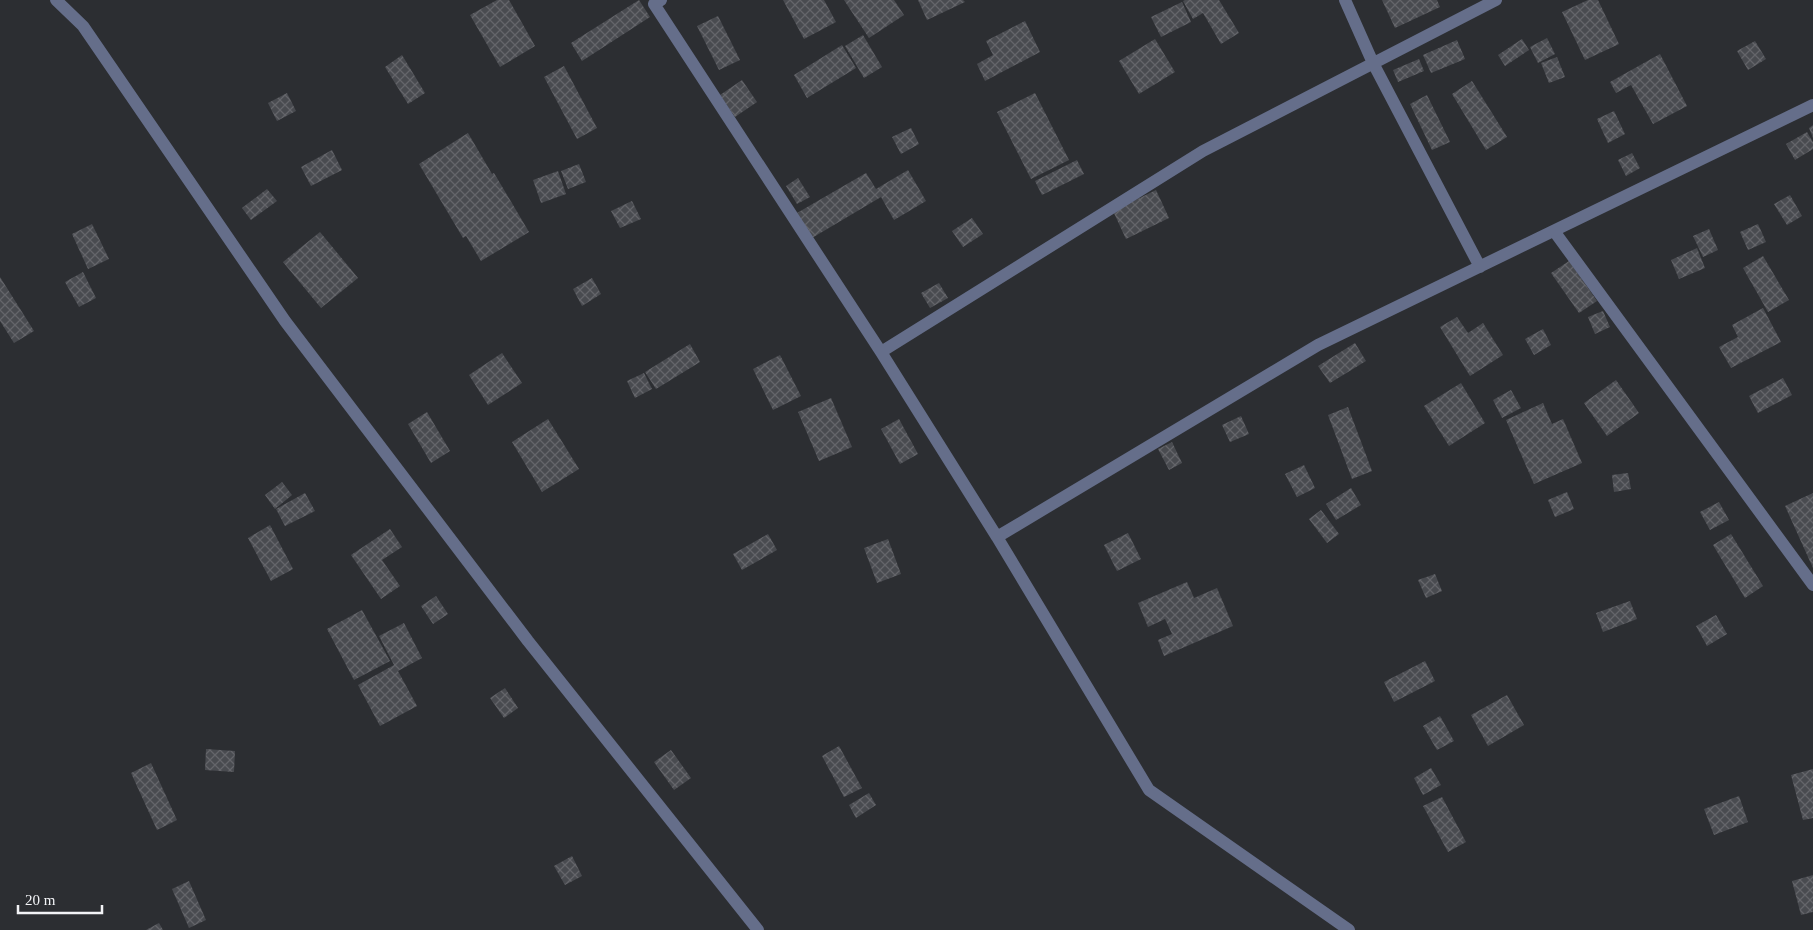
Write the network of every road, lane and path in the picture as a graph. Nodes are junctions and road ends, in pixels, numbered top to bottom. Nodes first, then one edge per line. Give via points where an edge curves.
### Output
1 (56, 0) edge
2 (1345, 0) edge
3 (1496, 0) edge
4 (655, 1) edge
5 (1373, 63) junction
6 (1813, 105) edge
7 (1554, 230) junction
8 (1480, 267) junction
9 (881, 352) junction
10 (997, 536) junction
11 (1813, 585) edge
12 (758, 930) edge
13 (1349, 930) edge

1 - 12 street via 83,26 285,321 528,640
2 - 5 street
3 - 5 street
4 - 9 street
5 - 8 street
5 - 9 street via 1203,151
6 - 7 street
7 - 8 street
7 - 11 street
8 - 10 street via 1318,345
9 - 10 street
10 - 13 street via 1149,790

